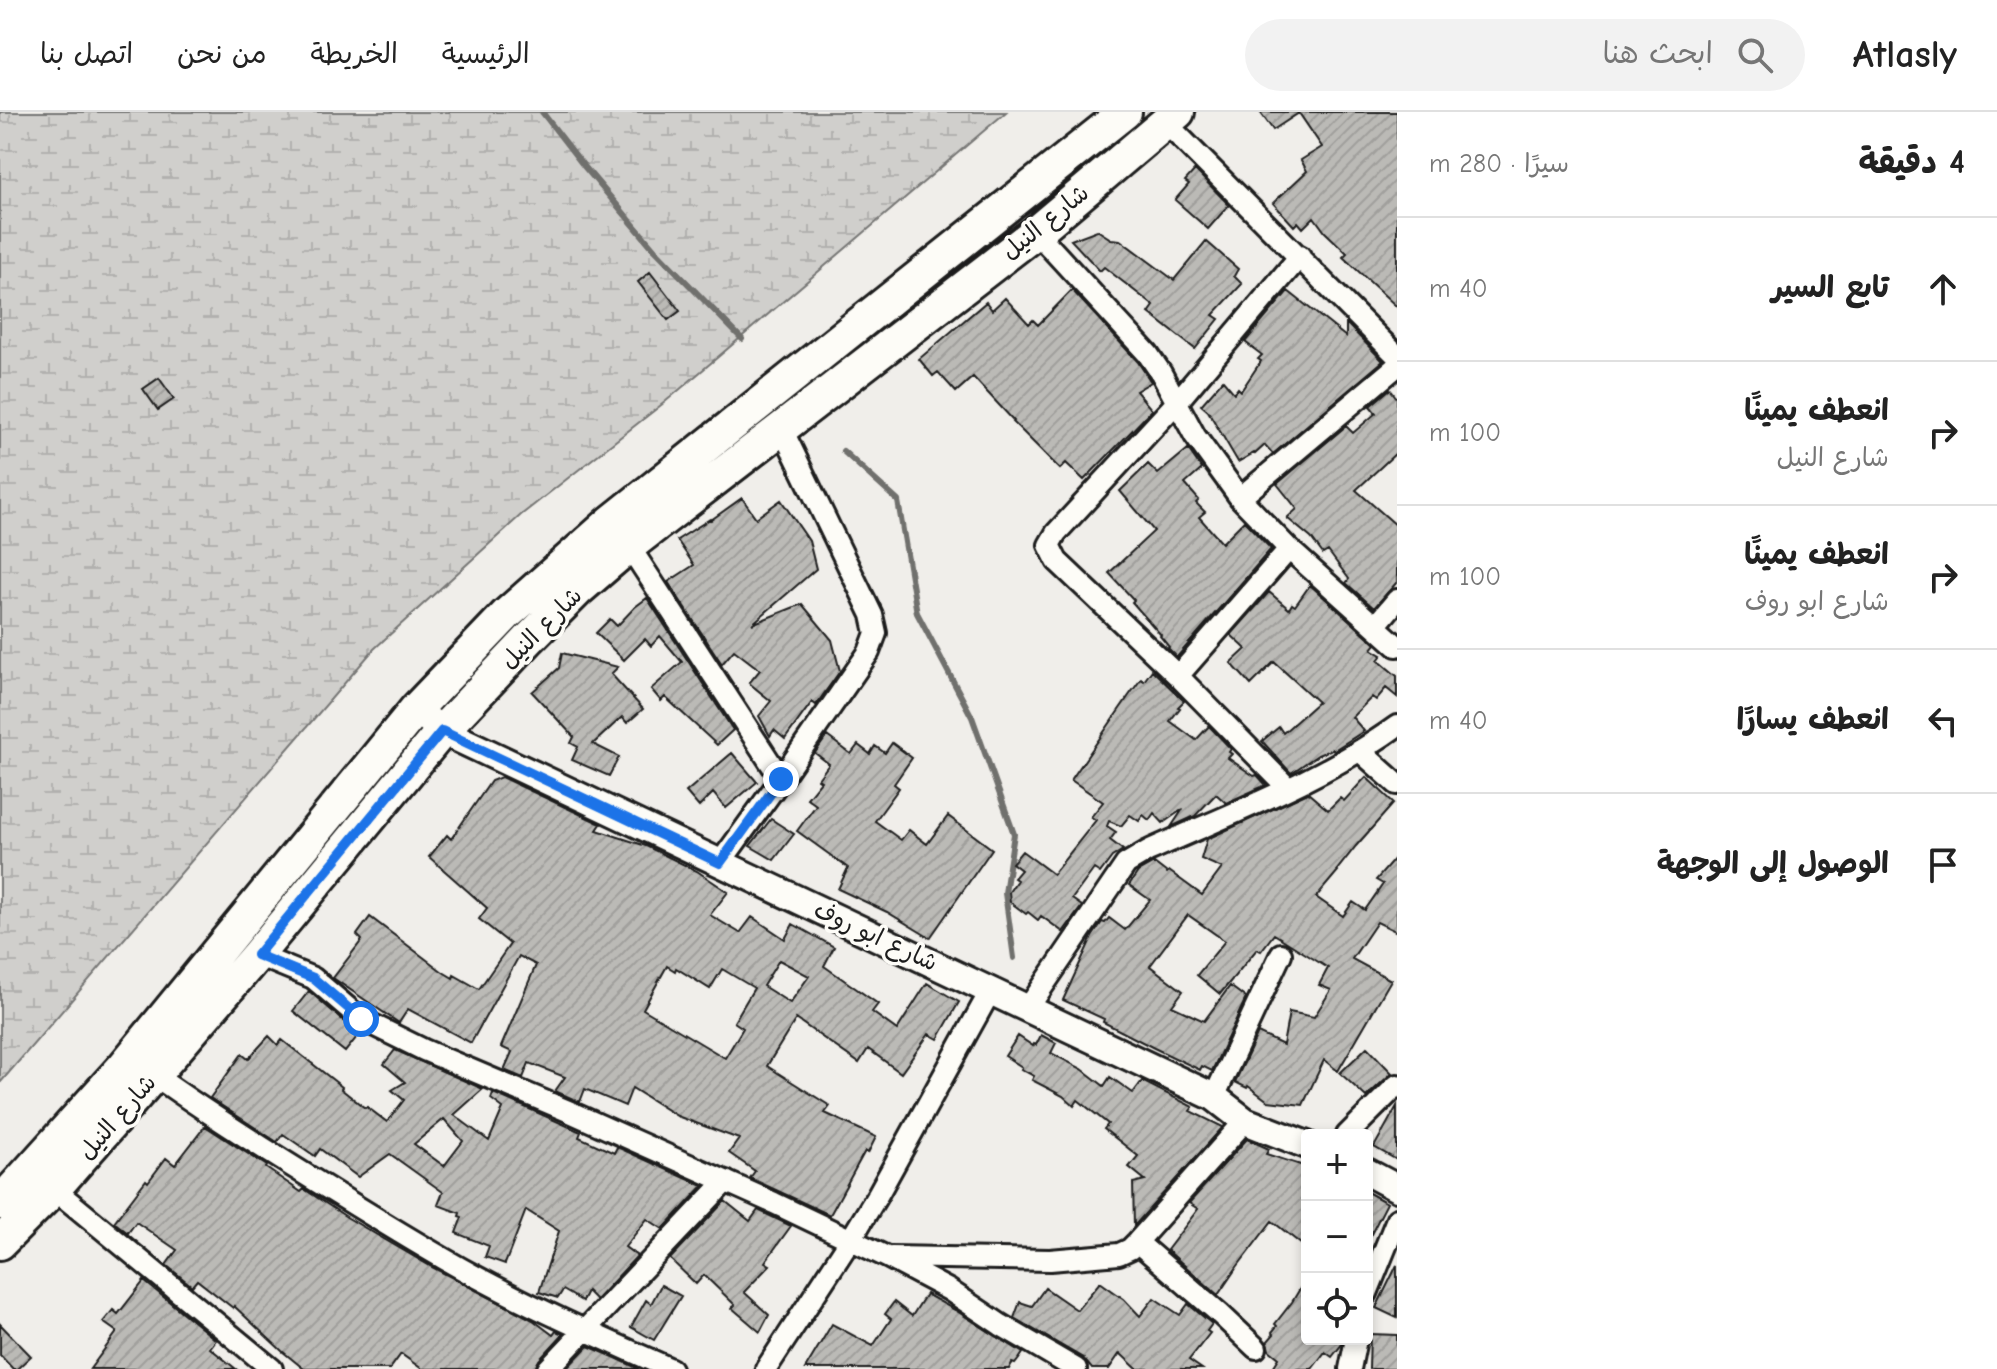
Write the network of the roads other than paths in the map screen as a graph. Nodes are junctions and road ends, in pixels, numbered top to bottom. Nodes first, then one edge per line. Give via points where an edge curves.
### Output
1 (1125, 112) edge
2 (1172, 117) edge
3 (1036, 232) junction
4 (1300, 256) junction
5 (1397, 356) edge
6 (1397, 366) edge
7 (1177, 402) junction
8 (781, 427) junction
9 (1240, 498) junction
10 (629, 546) junction
11 (1289, 549) junction
12 (1397, 600) edge
13 (1375, 626) junction
14 (1397, 646) edge
15 (1178, 676) junction
16 (416, 709) junction
17 (1397, 726) edge
18 (442, 731) junction
19 (1360, 751) junction
20 (781, 779) junction
21 (1397, 784) edge
22 (1288, 788) junction
23 (720, 863) junction
24 (1281, 954) dead end
25 (257, 955) junction
26 (991, 990) junction
27 (1028, 1008) junction
28 (154, 1075) junction
29 (1397, 1085) edge
30 (1214, 1097) junction
31 (1245, 1121) junction
32 (1353, 1129) edge
33 (1301, 1143) edge
34 (1373, 1175) edge
35 (726, 1181) junction
36 (1397, 1188) edge
37 (54, 1189) junction
38 (0, 1203) edge
39 (1397, 1219) edge
40 (851, 1239) junction
41 (1137, 1242) junction
42 (0, 1243) edge
43 (887, 1257) junction
44 (1373, 1278) edge
45 (583, 1330) junction
46 (1355, 1345) edge
47 (1256, 1348) dead end
48 (272, 1369) edge
49 (548, 1369) edge
50 (671, 1369) edge
51 (766, 1369) edge
52 (1076, 1369) edge
53 (1350, 1369) edge

1 - 16 main road, شارع النيل via 612,521 507,614
2 - 3 main road, شارع النيل
2 - 4 street
3 - 7 street via 1148,354
3 - 8 main road, شارع النيل
4 - 5 street
4 - 7 street
6 - 9 street
7 - 9 street
7 - 15 street via 1049,545 1057,561
8 - 10 main road, شارع النيل
8 - 20 street via 876,633 869,652
9 - 11 street
10 - 18 main road, شارع النيل via 578,590
10 - 20 street
11 - 13 street
11 - 15 street
12 - 13 street
13 - 14 street
15 - 22 street
16 - 18 street, شارع ابو روف
16 - 38 main road, شارع النيل via 124,1066
17 - 19 street
18 - 23 street, شارع ابو روف
18 - 25 main road, شارع النيل
19 - 21 street
19 - 22 street
20 - 23 street
22 - 27 street via 1126,864
23 - 26 street, شارع ابو روف
24 - 30 street
25 - 28 main road, شارع النيل
25 - 35 street via 313,978 361,1019 424,1050
26 - 27 street, شارع ابو روف
26 - 40 street
27 - 30 street, شارع ابو روف
28 - 37 main road, شارع النيل
28 - 45 street via 409,1239
29 - 32 street
30 - 31 street, شارع ابو روف
31 - 33 street, شارع ابو روف
31 - 41 street
34 - 36 street
35 - 40 street
35 - 45 street
37 - 42 main road, شارع النيل
37 - 48 street
39 - 44 street
40 - 43 street
40 - 51 street
41 - 43 street via 1119,1254 1050,1260
41 - 47 street
43 - 52 street
45 - 49 street
45 - 50 street
46 - 53 street

